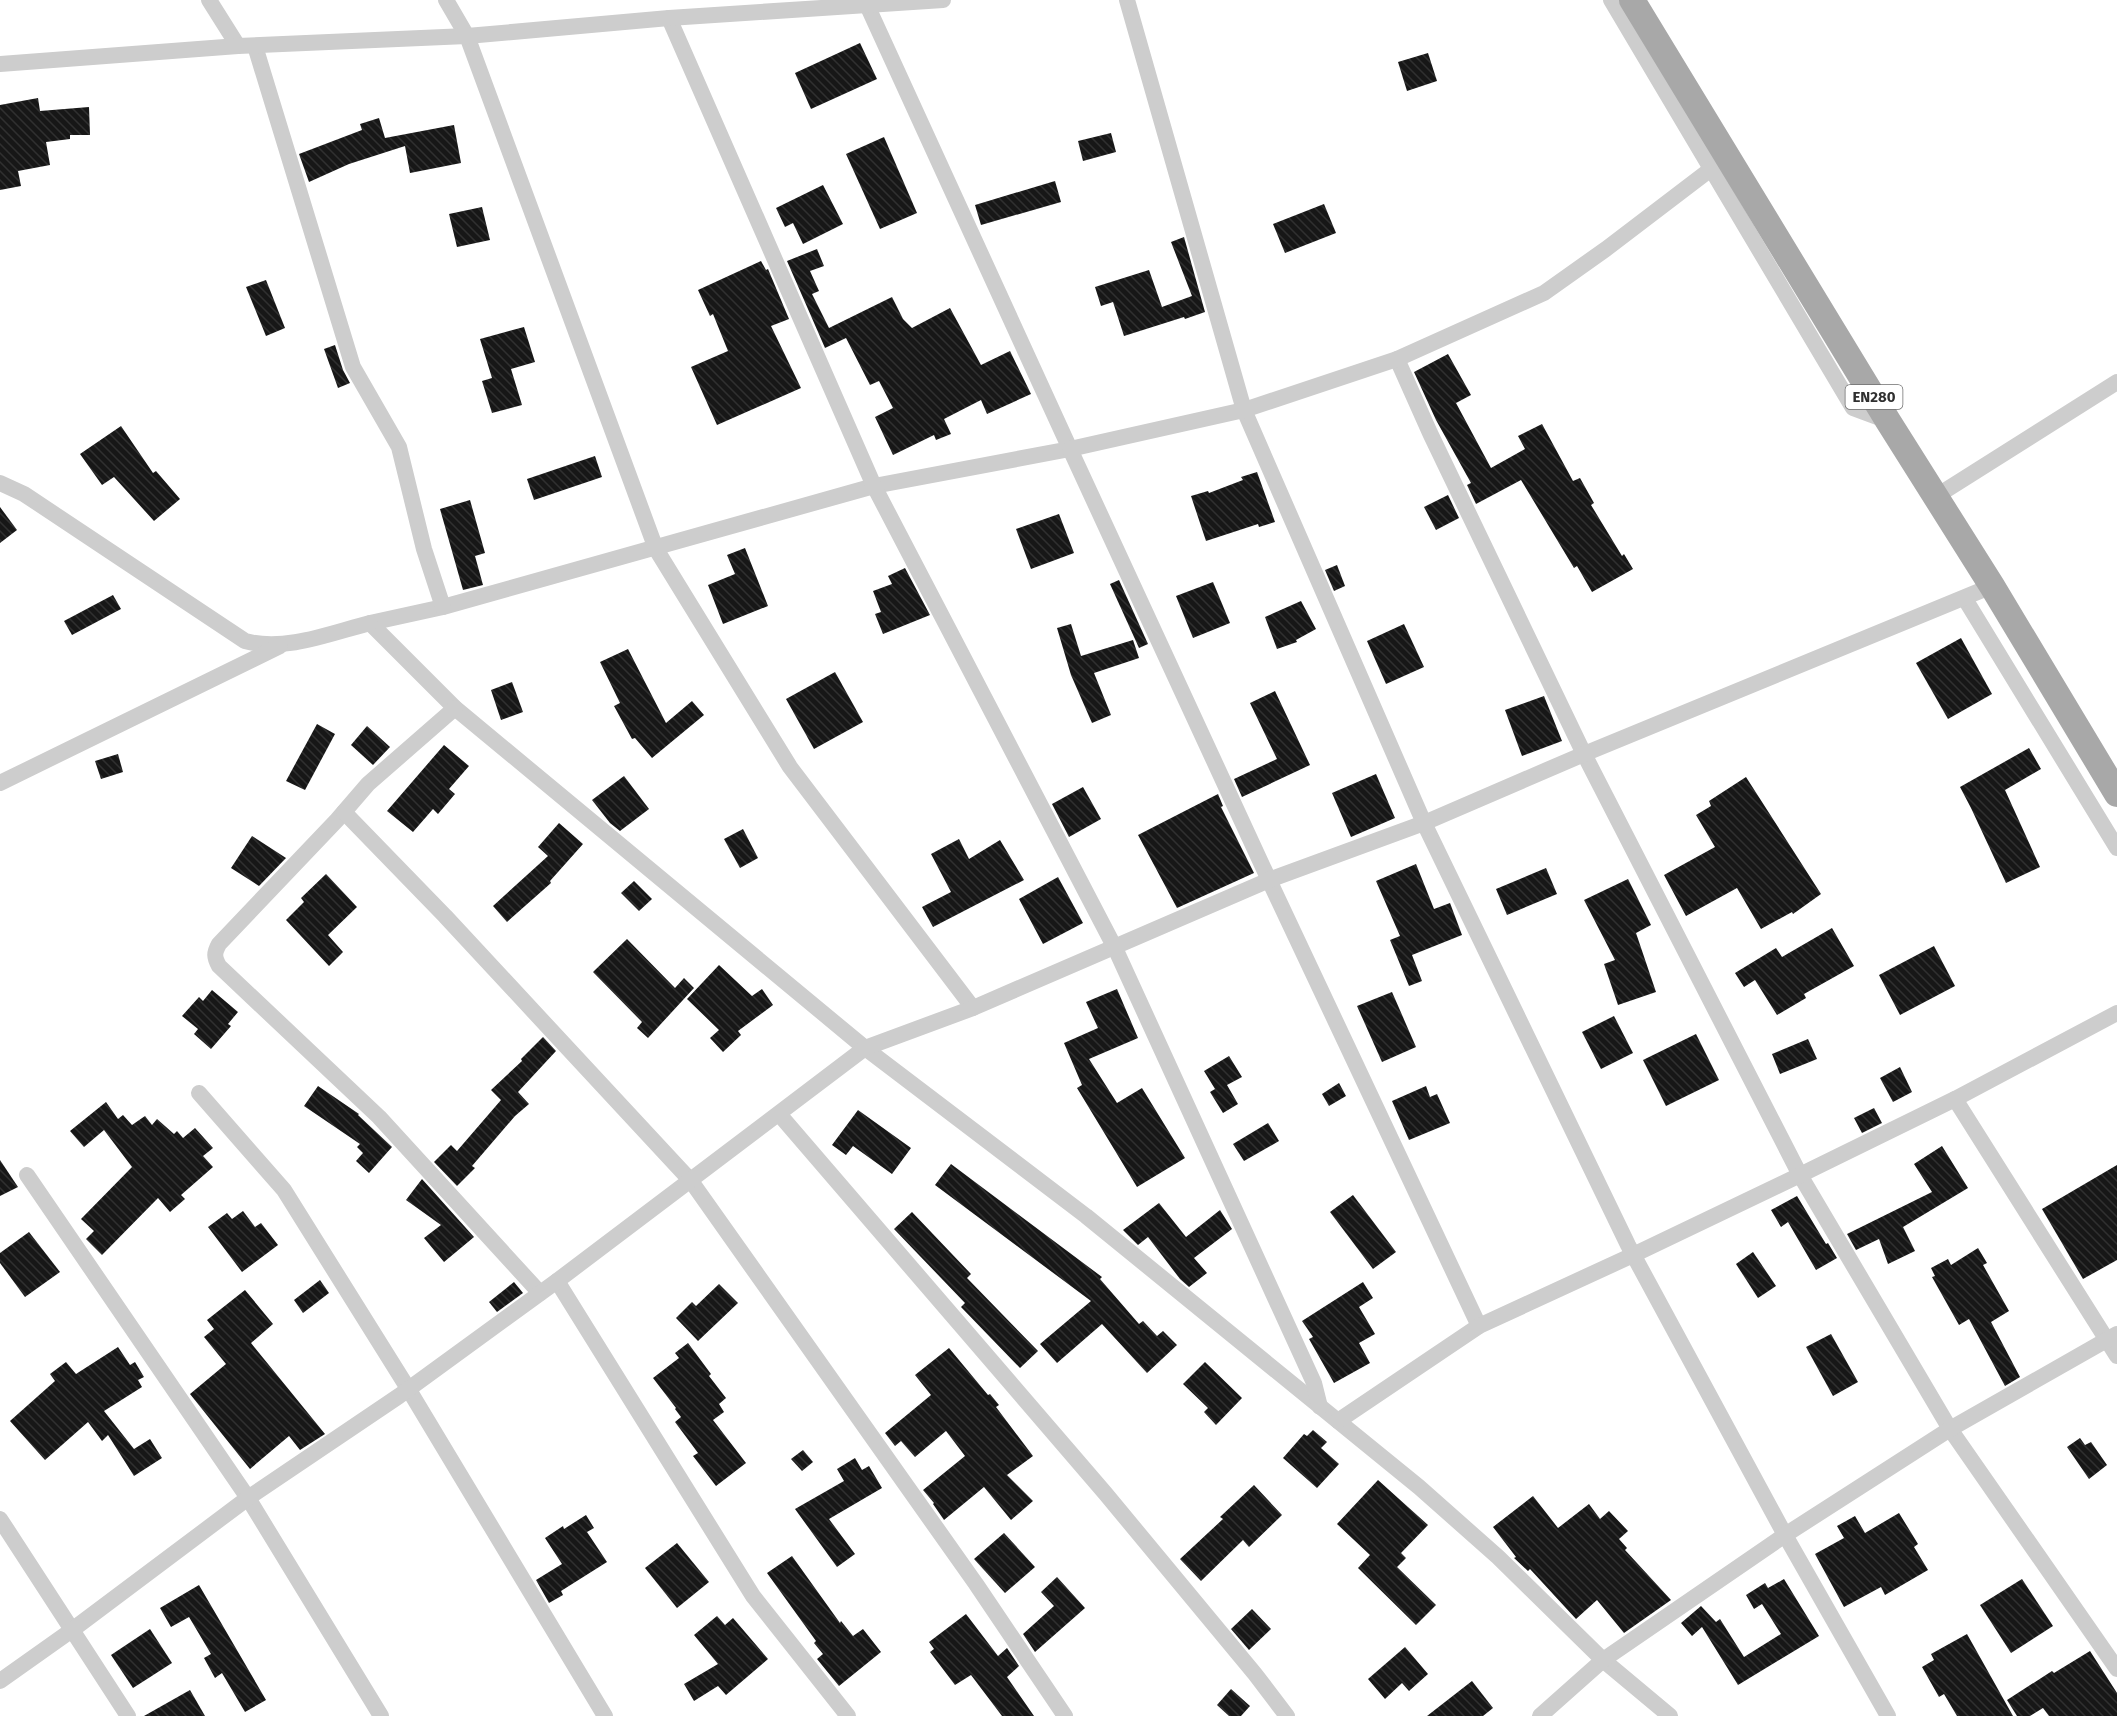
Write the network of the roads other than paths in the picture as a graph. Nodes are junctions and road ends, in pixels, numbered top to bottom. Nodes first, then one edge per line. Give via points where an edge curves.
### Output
1 (209, 0) edge
2 (446, 0) edge
3 (686, 0) edge
4 (934, 0) edge
5 (943, 0) edge
6 (1127, 0) edge
7 (1611, 0) edge
8 (1632, 0) edge
9 (867, 5) junction
10 (696, 16) junction
11 (669, 18) junction
12 (467, 36) junction
13 (247, 46) junction
14 (0, 63) edge
15 (1711, 169) junction
16 (1397, 359) junction
17 (2117, 382) edge
18 (1244, 410) junction
19 (1888, 421) junction
20 (1070, 449) junction
21 (0, 483) edge
22 (874, 486) junction
23 (1935, 497) junction
24 (656, 549) junction
25 (1992, 586) junction
26 (1965, 599) junction
27 (443, 607) junction
28 (370, 623) junction
29 (280, 645) junction
30 (454, 708) junction
31 (1584, 754) junction
32 (0, 783) edge
33 (2117, 794) edge
34 (344, 812) junction
35 (1424, 823) junction
36 (2117, 848) edge
37 (1269, 880) junction
38 (1115, 948) junction
39 (973, 1008) junction
40 (2117, 1013) edge
41 (865, 1048) junction
42 (199, 1093) dead end
43 (1956, 1098) junction
44 (779, 1114) junction
45 (27, 1175) dead end
46 (1800, 1175) junction
47 (691, 1181) junction
48 (1633, 1255) junction
49 (557, 1281) junction
50 (540, 1293) junction
51 (1479, 1326) junction
52 (2112, 1337) edge
53 (2117, 1356) edge
54 (408, 1390) junction
55 (1320, 1407) junction
56 (1338, 1421) junction
57 (1950, 1429) junction
58 (248, 1498) junction
59 (0, 1519) edge
60 (1785, 1535) junction
61 (72, 1630) junction
62 (1603, 1660) junction
63 (2117, 1669) edge
64 (0, 1681) edge
65 (128, 1716) edge
66 (381, 1716) edge
67 (605, 1716) edge
68 (848, 1716) edge
69 (1065, 1716) edge
70 (1287, 1716) edge
71 (1540, 1716) edge
72 (1670, 1716) edge
73 (1888, 1716) edge

1 - 13 street
2 - 12 street
3 - 10 street
4 - 5 street
4 - 9 street
6 - 18 street
7 - 15 street
8 - 19 main road, EN280
9 - 10 street
9 - 20 street
10 - 11 street
11 - 12 street
11 - 22 street
12 - 13 street
12 - 24 street
13 - 14 street
13 - 27 street via 354,367 399,447
15 - 16 street via 1544,292
15 - 19 street via 1853,408
16 - 18 street
16 - 31 street
17 - 23 street
18 - 20 street
18 - 35 street
19 - 23 main road, EN280
20 - 22 street
20 - 37 street
21 - 29 street via 24,494 236,636 256,644
22 - 24 street
22 - 38 street
23 - 25 main road, EN280
24 - 27 street
24 - 39 street via 790,767
25 - 26 street
25 - 33 main road, EN280
26 - 31 street
26 - 36 street
27 - 28 street
28 - 29 street
28 - 30 street
29 - 32 street
30 - 34 street via 368,784
30 - 41 street
31 - 35 street
31 - 46 street
34 - 47 street
34 - 50 street via 219,944 215,960 378,1117
35 - 37 street
35 - 48 street
37 - 38 street
37 - 51 street
38 - 39 street
38 - 55 street via 1314,1383
39 - 41 street
40 - 43 street
41 - 44 street
41 - 55 street via 1086,1216
42 - 54 street via 284,1190
43 - 46 street
43 - 52 street
44 - 47 street
44 - 70 street via 1105,1493
45 - 58 street
46 - 48 street
46 - 57 street
47 - 49 street
47 - 69 street
48 - 51 street
48 - 60 street
49 - 50 street
49 - 68 street via 753,1596
50 - 54 street
51 - 56 street
52 - 53 street
52 - 57 street
54 - 58 street
54 - 67 street
55 - 56 street
56 - 62 street via 1498,1557
57 - 60 street
57 - 63 street
58 - 61 street
58 - 66 street
59 - 61 street
60 - 62 street
60 - 73 street
61 - 64 street
61 - 65 street
62 - 71 street
62 - 72 street

